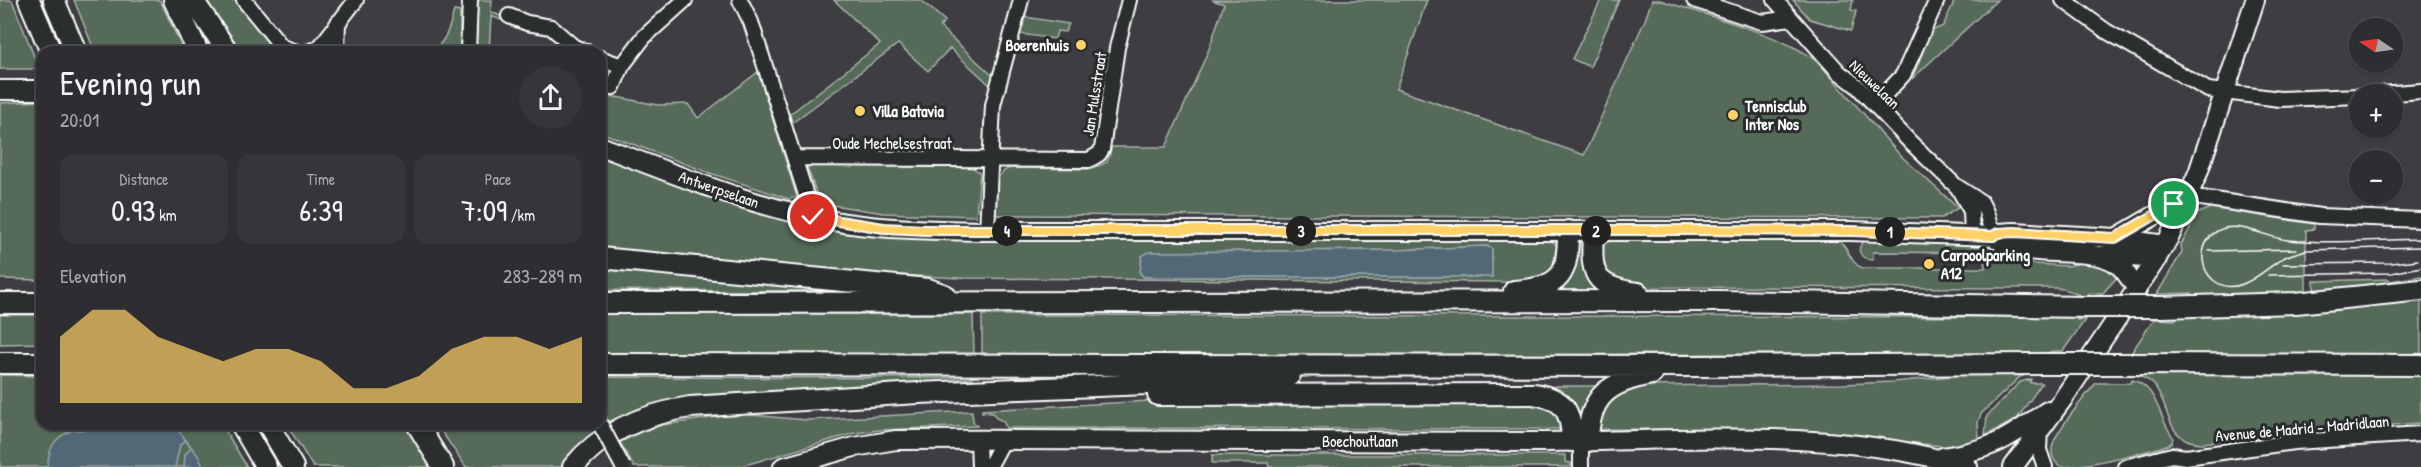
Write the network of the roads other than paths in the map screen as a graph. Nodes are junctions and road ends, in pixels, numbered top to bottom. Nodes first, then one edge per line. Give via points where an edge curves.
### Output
1 (29, 0) edge
2 (54, 0) edge
3 (174, 0) edge
4 (193, 0) edge
5 (244, 0) edge
6 (356, 0) edge
7 (470, 0) edge
8 (685, 0) edge
9 (740, 0) edge
10 (1021, 0) edge
11 (1129, 0) edge
12 (1694, 0) edge
13 (1775, 0) edge
14 (1937, 0) edge
15 (2064, 0) edge
16 (2255, 0) edge
17 (509, 16) dead end
18 (1791, 18) junction
19 (339, 20) junction
20 (48, 46) edge
21 (73, 46) edge
22 (195, 46) edge
23 (224, 46) edge
24 (282, 46) edge
25 (320, 46) edge
26 (337, 46) edge
27 (468, 46) edge
28 (572, 46) edge
29 (606, 60) edge
30 (622, 66) junction
31 (613, 87) dead end
32 (3, 90) edge
33 (36, 90) edge
34 (2421, 91) edge
35 (2403, 92) edge
36 (2224, 93) junction
37 (2349, 96) edge
38 (1875, 105) junction
39 (606, 148) edge
40 (795, 158) junction
41 (989, 160) junction
42 (1956, 186) junction
43 (2188, 196) junction
44 (813, 217) junction
45 (2421, 220) edge
46 (987, 231) junction
47 (1568, 231) junction
48 (1593, 231) junction
49 (1972, 235) junction
50 (1993, 236) junction
51 (2115, 238) junction
52 (2161, 252) junction
53 (2091, 256) junction
54 (606, 259) edge
55 (2137, 289) junction
56 (2421, 290) edge
57 (1719, 301) junction
58 (965, 302) junction
59 (1334, 302) junction
60 (0, 303) edge
61 (36, 303) edge
62 (606, 303) edge
63 (0, 363) edge
64 (36, 363) edge
65 (606, 364) edge
66 (1373, 364) junction
67 (2421, 365) edge
68 (1697, 366) junction
69 (1094, 386) junction
70 (2063, 399) junction
71 (2040, 429) junction
72 (244, 430) edge
73 (271, 430) edge
74 (420, 430) edge
75 (421, 430) edge
76 (603, 430) edge
77 (2421, 434) edge
78 (978, 441) junction
79 (1004, 441) junction
80 (1580, 441) junction
81 (1939, 458) junction
82 (2188, 462) edge
83 (266, 467) edge
84 (293, 467) edge
85 (443, 467) edge
86 (453, 467) edge
87 (573, 467) edge
88 (623, 467) edge
89 (783, 467) edge
90 (980, 467) edge
91 (989, 467) edge
92 (1581, 467) edge
93 (1968, 467) edge
94 (2013, 467) edge
95 (2045, 467) edge
96 (2125, 467) edge
97 (2162, 467) edge

1 - 20 highway
2 - 21 highway
3 - 22 highway
4 - 23 highway
5 - 24 street
6 - 19 street
7 - 27 street
8 - 30 street via 644,37
9 - 40 street via 751,22
10 - 41 street via 993,105
11 - 41 street, Jan Mulsstraat via 1099,154 1089,160
12 - 18 street via 1762,22
13 - 18 street, Nieuwelaan
14 - 38 street via 1903,75
15 - 36 street via 2109,33 2200,86
16 - 36 main road
17 - 28 street via 551,27
18 - 38 street, Nieuwelaan
19 - 25 street
19 - 26 street
29 - 30 street
30 - 31 street
32 - 33 main road
34 - 35 street
36 - 37 street via 2280,99
36 - 43 main road
38 - 42 street, Nieuwelaan
39 - 44 main road, Antwerpselaan via 769,207
40 - 41 street, Oude Mechelsestraat
40 - 44 street
41 - 46 street
42 - 49 street, Nieuwelaan via 1969,206
42 - 50 street, Nieuwelaan via 1983,206
43 - 45 street via 2320,216
43 - 51 main road
43 - 52 main road
44 - 46 main road, Antwerpselaan via 884,228
46 - 47 main road, Antwerpselaan
47 - 48 main road, Antwerpselaan
47 - 59 highway via 1565,267 1556,280 1541,287
48 - 49 main road, Antwerpselaan
48 - 57 highway via 1593,269 1605,283 1631,292
49 - 50 main road, Antwerpselaan
50 - 51 main road, Antwerpselaan via 2014,232
50 - 53 main road, Antwerpselaan via 2003,243 2035,250
51 - 52 main road, Antwerpselaan
52 - 53 main road, Antwerpselaan
52 - 55 main road
53 - 55 main road, Antwerpselaan via 2117,264
54 - 58 highway via 928,289
55 - 70 main road
56 - 57 highway, bridge via 2296,303 2162,307
57 - 59 highway
58 - 59 highway
58 - 62 highway
60 - 61 highway
63 - 64 highway
65 - 66 highway
66 - 68 highway
66 - 69 highway via 1248,380
67 - 68 highway, bridge
68 - 80 highway via 1613,386 1593,407
69 - 80 highway via 1150,395 1208,397 1543,395 1566,409
69 - 87 highway via 690,407 654,414 618,429 586,451
70 - 71 main road
70 - 81 main road, Boechoutlaan via 1995,445
71 - 94 main road
71 - 95 street via 2039,450
72 - 83 highway
73 - 84 highway
74 - 85 highway
75 - 86 highway
76 - 88 street, bridge
77 - 82 street, Avenue de Madrid - Madridlaan via 2295,442
78 - 79 main road, Boechoutlaan
78 - 89 main road, Boechoutlaan via 877,442
78 - 90 street
79 - 80 main road, Boechoutlaan
79 - 91 street
80 - 81 main road, Boechoutlaan via 1796,441 1874,447
80 - 92 street
81 - 93 main road, Boechoutlaan
82 - 96 street, Avenue de Madrid - Madridlaan via 2172,455
82 - 97 street, Avenue de Madrid - Madridlaan

